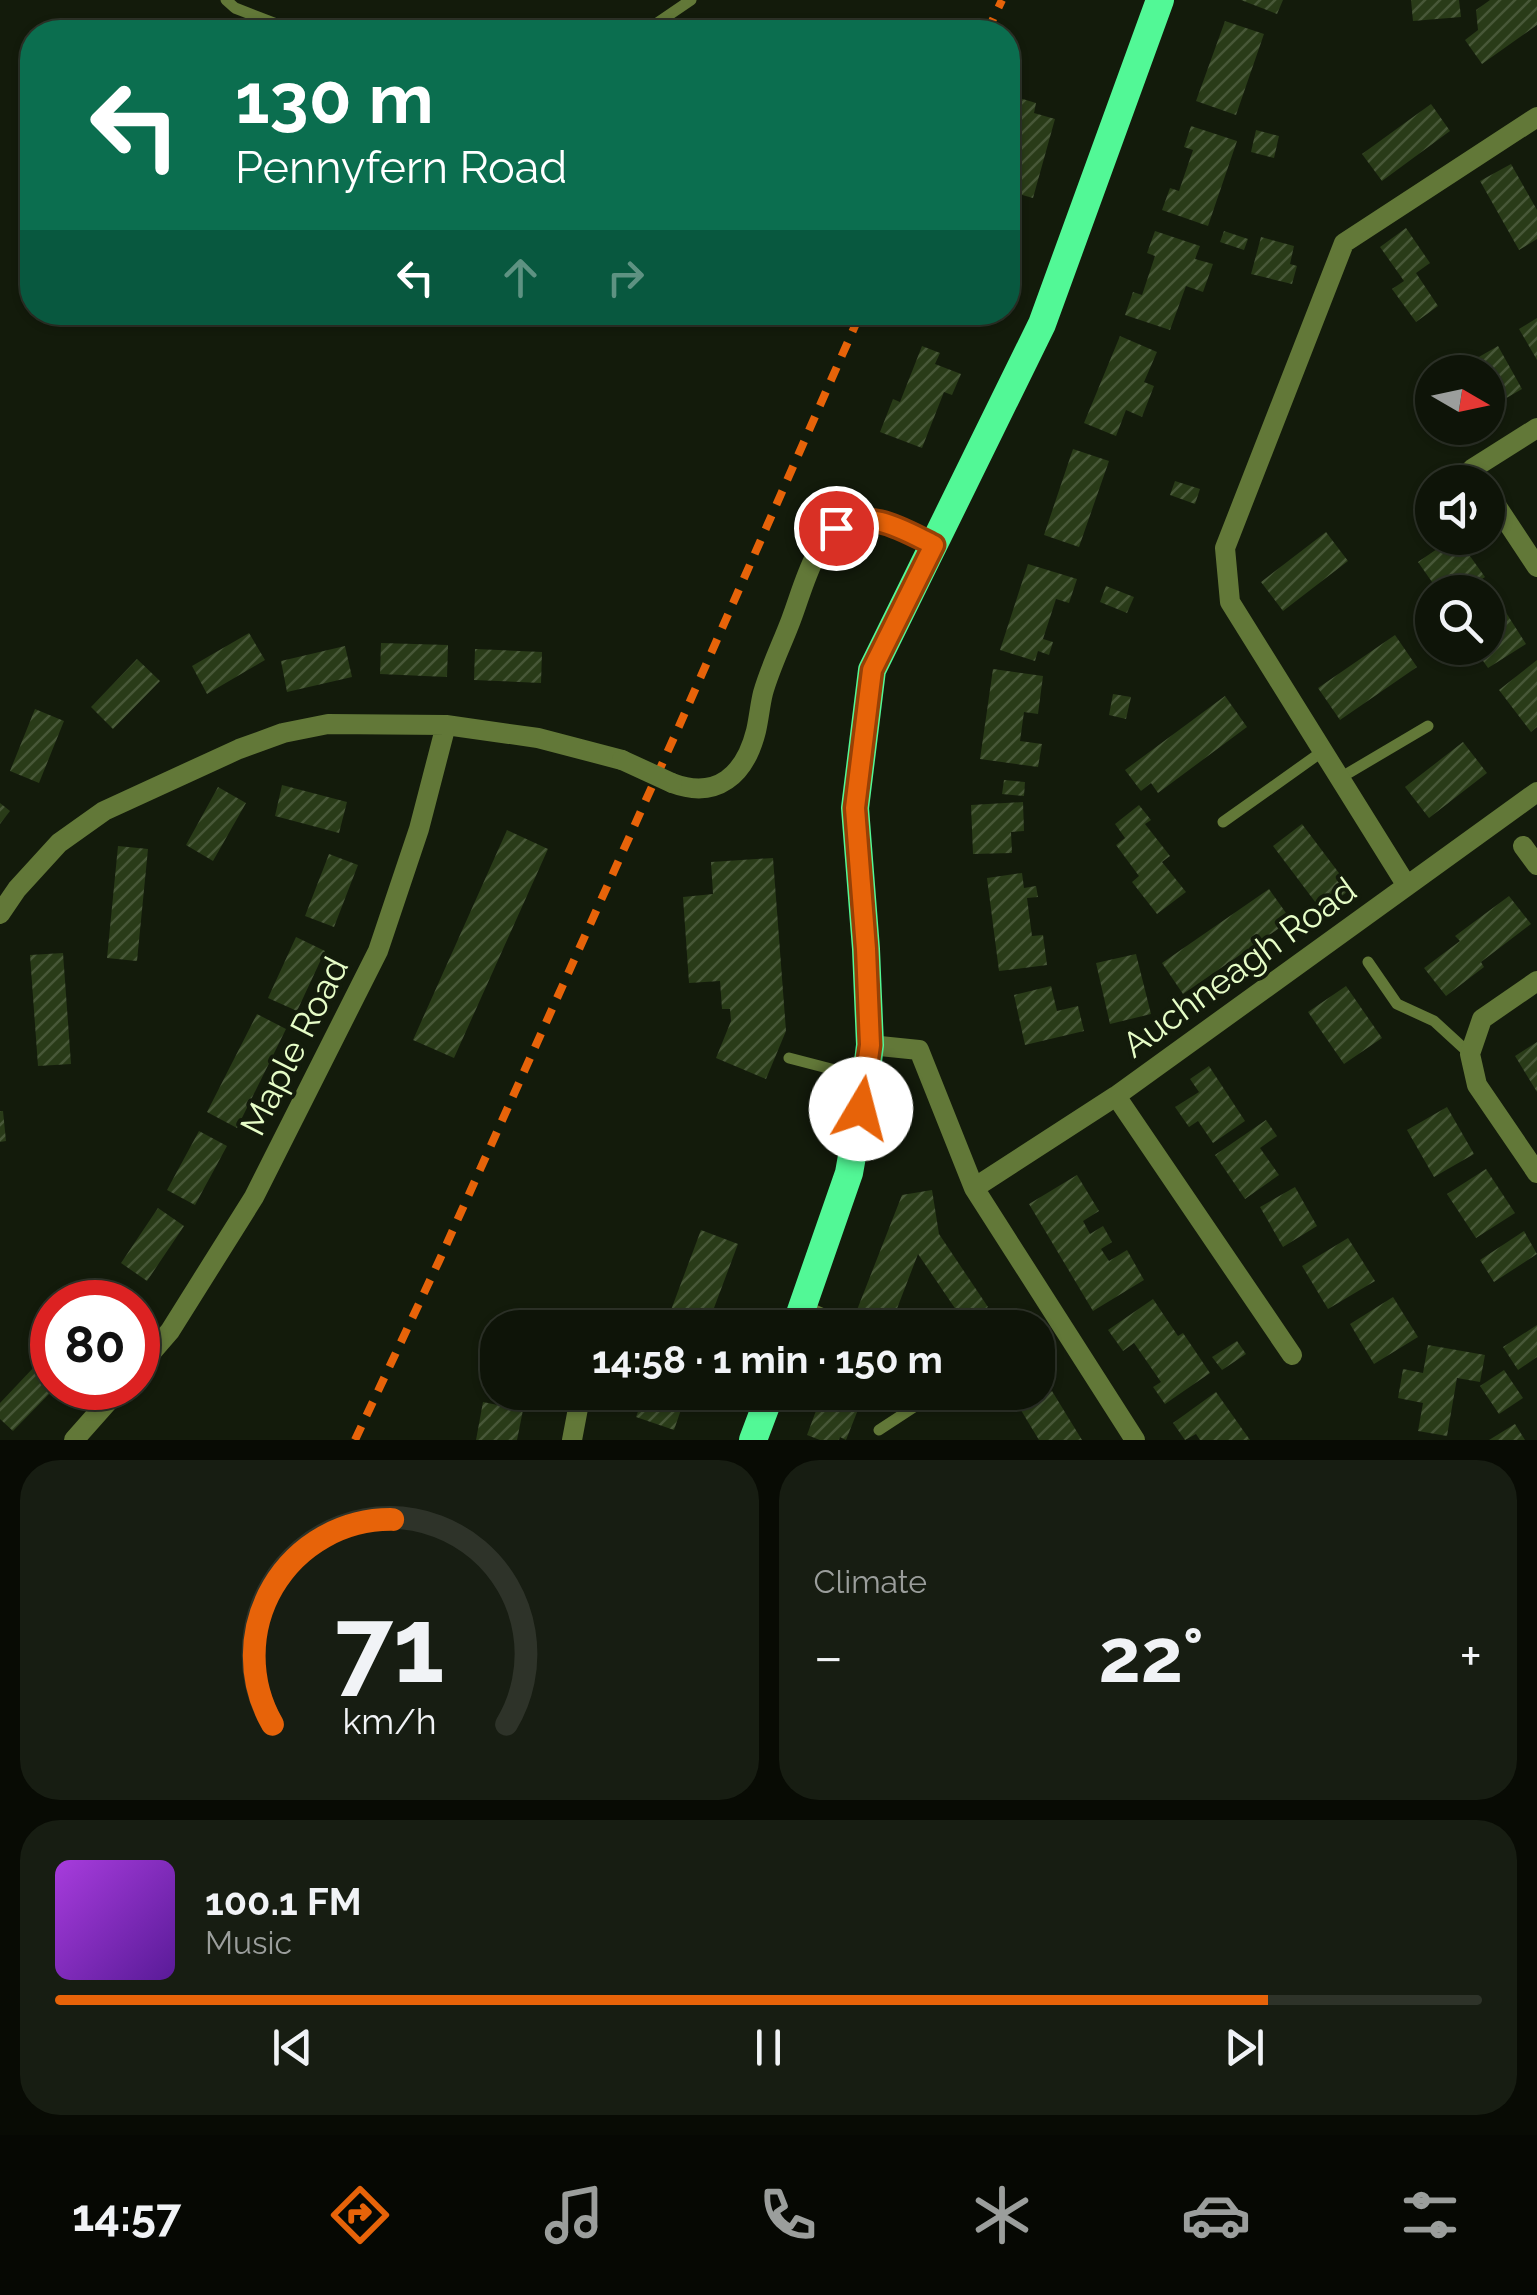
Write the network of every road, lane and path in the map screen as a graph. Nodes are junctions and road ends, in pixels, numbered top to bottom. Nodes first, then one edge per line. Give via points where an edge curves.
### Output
1 (226, 0) edge
2 (692, 0) edge
3 (1160, 0) edge
4 (266, 20) edge
5 (662, 20) edge
6 (1537, 117) edge
7 (1537, 428) edge
8 (1478, 465) edge
9 (1505, 518) edge
10 (934, 545) junction
11 (1537, 566) edge
12 (446, 724) junction
13 (1428, 726) dead end
14 (1323, 751) junction
15 (1340, 778) junction
16 (1537, 792) edge
17 (1223, 822) dead end
18 (1523, 846) dead end
19 (1537, 865) edge
20 (1407, 886) junction
21 (0, 914) edge
22 (1368, 962) dead end
23 (1537, 981) edge
24 (870, 1045) junction
25 (1470, 1054) junction
26 (789, 1058) dead end
27 (866, 1078) junction
28 (1116, 1096) junction
29 (1537, 1173) edge
30 (974, 1188) junction
31 (801, 1310) edge
32 (160, 1343) edge
33 (1292, 1355) dead end
34 (101, 1410) edge
35 (578, 1410) edge
36 (764, 1410) edge
37 (908, 1410) edge
38 (879, 1430) dead end
39 (74, 1440) edge
40 (572, 1440) edge
41 (753, 1440) edge
42 (1135, 1440) edge

1 - 4 lane
2 - 5 lane
3 - 10 highway via 1042,324
6 - 14 street via 1344,243 1225,548 1230,602
7 - 8 street
9 - 11 street
10 - 12 street, bridge via 864,518 836,528 816,554 747,756 711,789 686,789 622,760 538,738
10 - 24 highway via 872,670 855,808
12 - 21 street via 328,724 239,749 104,811 59,844
12 - 32 street, Maple Road via 378,951 254,1197
13 - 15 lane
14 - 15 street
14 - 17 lane
15 - 20 street
16 - 20 street, Auchneagh Road
18 - 19 street
20 - 28 street, Auchneagh Road
22 - 25 lane via 1397,1004 1434,1022
23 - 25 street via 1482,1019
24 - 27 highway
24 - 30 street via 919,1050
25 - 29 street via 1476,1084
26 - 27 lane
27 - 31 highway via 849,1173
28 - 30 street, Auchneagh Road
28 - 33 street
30 - 42 street
34 - 39 street
35 - 40 street
36 - 41 highway
37 - 38 lane

